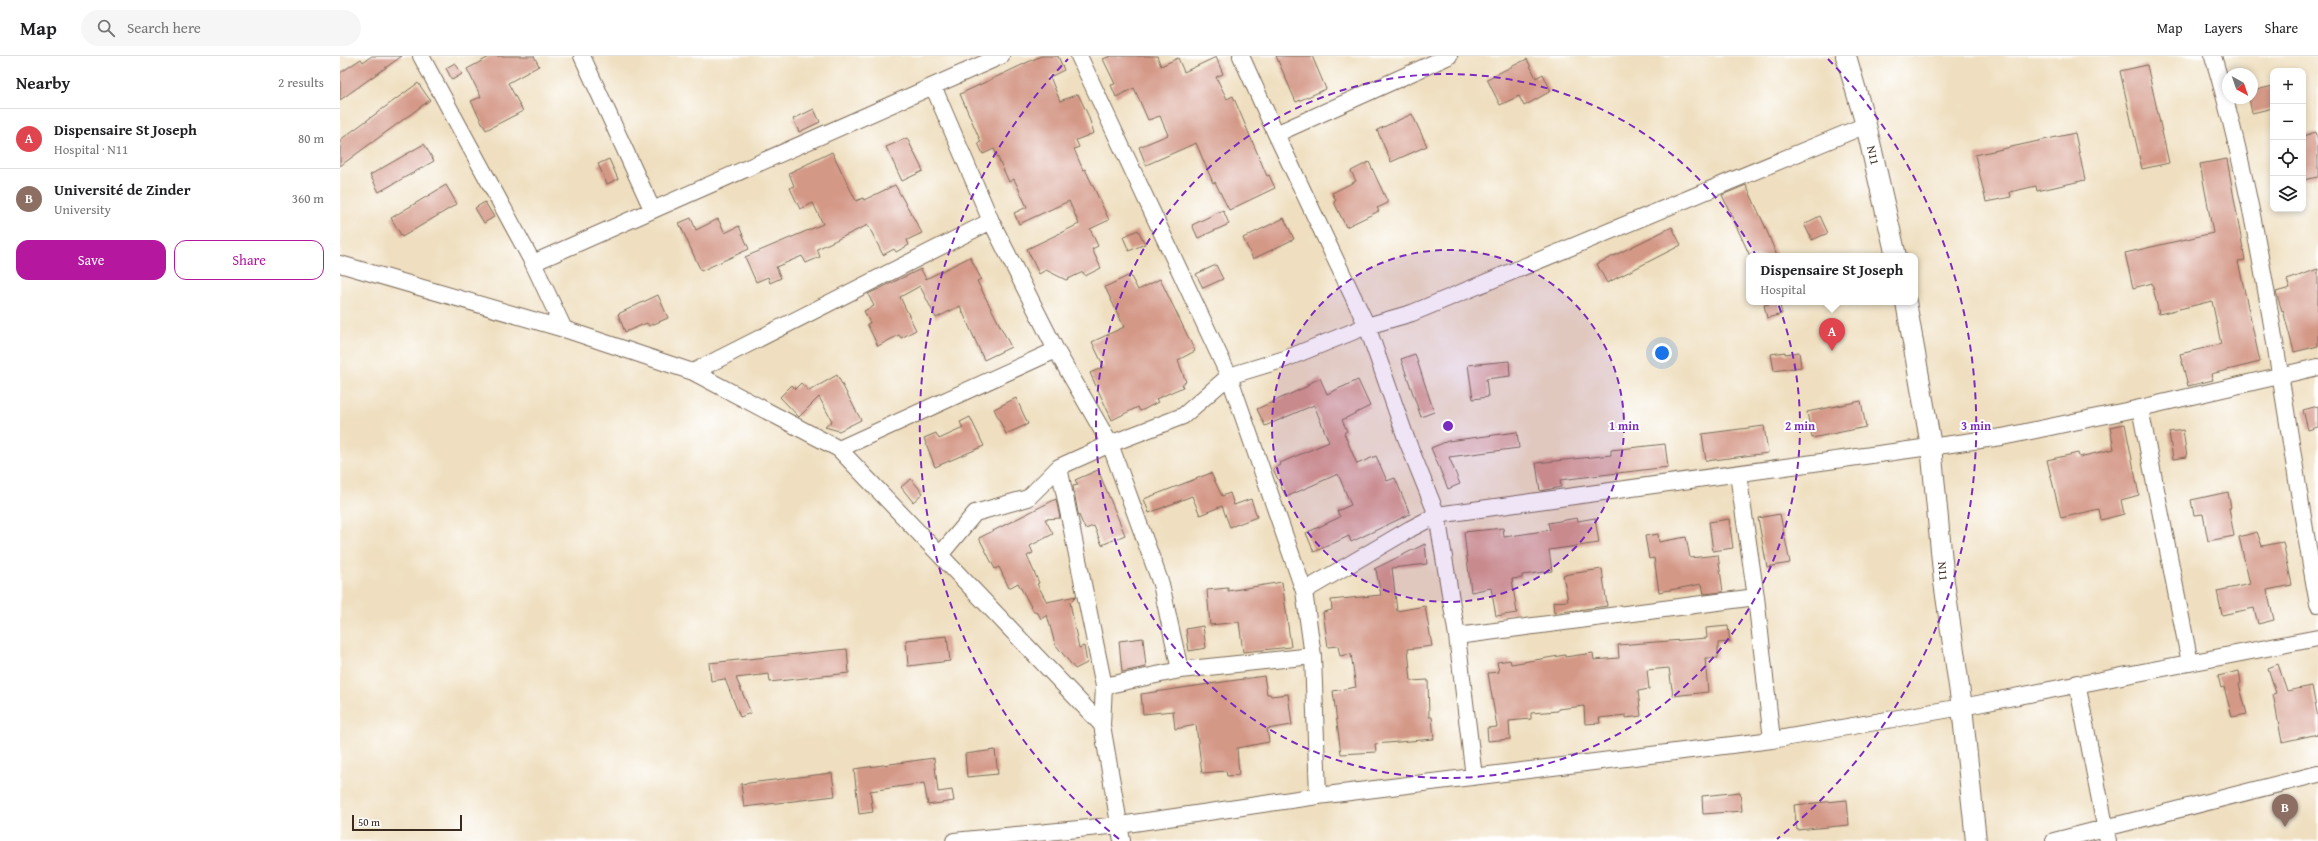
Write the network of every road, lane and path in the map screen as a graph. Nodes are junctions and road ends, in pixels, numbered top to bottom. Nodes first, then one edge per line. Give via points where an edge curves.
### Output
1 (421, 56) edge
2 (582, 56) edge
3 (1001, 56) edge
4 (1078, 56) edge
5 (1241, 56) edge
6 (1449, 56) edge
7 (1846, 56) edge
8 (2213, 56) edge
9 (933, 86) junction
10 (1866, 125) junction
11 (1276, 134) junction
12 (652, 209) junction
13 (991, 221) junction
14 (1895, 253) edge
15 (533, 263) junction
16 (340, 264) edge
17 (1907, 305) edge
18 (1367, 326) junction
19 (564, 329) junction
20 (1056, 350) junction
21 (2318, 367) edge
22 (693, 372) junction
23 (2280, 374) junction
24 (1229, 376) junction
25 (2140, 408) junction
26 (1110, 444) junction
27 (1931, 446) junction
28 (839, 449) junction
29 (1059, 467) junction
30 (1738, 474) junction
31 (1437, 515) junction
32 (940, 555) junction
33 (1304, 592) junction
34 (1756, 597) junction
35 (2318, 604) edge
36 (1457, 636) junction
37 (2318, 638) edge
38 (1313, 656) junction
39 (2190, 663) junction
40 (1180, 670) junction
41 (2077, 683) junction
42 (1104, 686) junction
43 (1962, 707) junction
44 (1102, 725) junction
45 (1772, 740) junction
46 (2318, 774) edge
47 (1474, 777) junction
48 (1318, 796) junction
49 (1120, 825) junction
50 (2107, 835) edge
51 (993, 839) edge
52 (954, 841) edge
53 (1122, 841) edge
54 (1976, 841) edge
55 (2054, 841) edge

1 - 15 street
2 - 12 street
3 - 9 street
4 - 24 street
5 - 11 street
6 - 11 street
7 - 10 main road, N11
8 - 23 street via 2230,114 2247,190
9 - 12 street
9 - 13 street
10 - 14 main road, N11
10 - 18 street via 1412,313
11 - 18 street
12 - 15 street
13 - 20 street
13 - 22 street
15 - 19 street
16 - 19 street
17 - 27 main road, N11
18 - 24 street via 1285,359
18 - 31 street via 1406,438
19 - 22 street
20 - 26 street
20 - 28 street
21 - 23 street
22 - 28 street
23 - 25 street
23 - 35 street via 2297,493
24 - 26 street via 1183,416
24 - 33 street
25 - 27 street via 2002,437
25 - 39 street
26 - 29 street
26 - 40 street via 1161,584
27 - 30 street
27 - 43 main road, N11 via 1944,582
28 - 32 street
29 - 32 street via 1028,498 975,513
29 - 42 street
30 - 31 street
30 - 34 street
31 - 33 street
31 - 36 street
32 - 44 street
33 - 38 street
34 - 36 street
34 - 45 street
36 - 47 street
37 - 39 street
38 - 40 street
38 - 48 street
39 - 41 street
40 - 42 street
41 - 43 street
41 - 50 street
42 - 44 street
43 - 45 street
43 - 54 main road, N11
44 - 49 street
45 - 47 street
46 - 50 street
47 - 48 street
48 - 49 street
49 - 51 street
49 - 53 street
50 - 55 street
51 - 52 street

